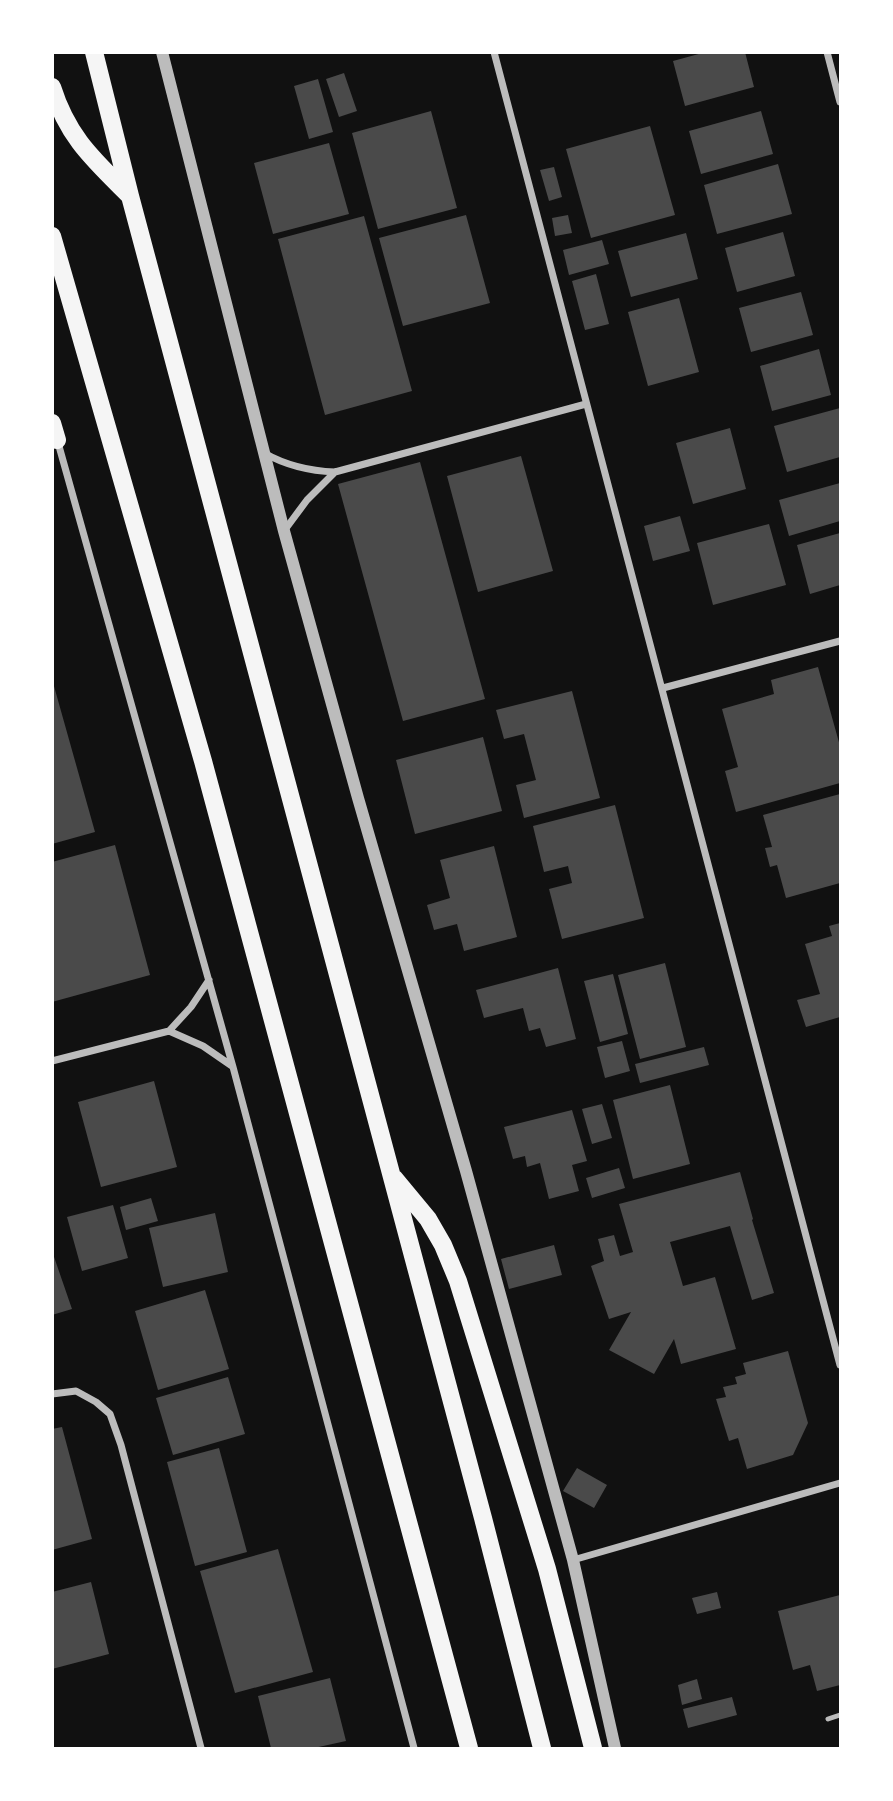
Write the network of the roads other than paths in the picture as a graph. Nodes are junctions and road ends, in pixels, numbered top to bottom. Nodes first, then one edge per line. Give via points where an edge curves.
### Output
1 (94, 52) edge
2 (162, 52) edge
3 (494, 52) edge
4 (827, 52) edge
5 (52, 88) edge
6 (841, 102) edge
7 (130, 196) junction
8 (52, 236) edge
9 (586, 404) junction
10 (54, 431) edge
11 (264, 453) junction
12 (335, 472) junction
13 (284, 531) junction
14 (841, 641) edge
15 (663, 688) junction
16 (209, 980) junction
17 (169, 1031) junction
18 (52, 1061) edge
19 (233, 1066) junction
20 (390, 1172) junction
21 (841, 1365) edge
22 (52, 1394) edge
23 (841, 1483) edge
24 (573, 1560) junction
25 (841, 1715) edge
26 (828, 1719) dead end
27 (201, 1748) edge
28 (414, 1748) edge
29 (469, 1748) edge
30 (542, 1748) edge
31 (593, 1748) edge
32 (615, 1748) edge

1 - 7 main road
2 - 11 street
3 - 9 street
4 - 6 street
5 - 7 main road via 75,137
7 - 20 main road
8 - 29 main road via 203,761
9 - 12 street
9 - 15 street
10 - 16 street
11 - 12 street via 298,468
11 - 13 street
12 - 13 street
13 - 24 street
14 - 15 street
15 - 21 street
16 - 17 street
16 - 19 street
17 - 18 street
17 - 19 street
19 - 28 street
20 - 30 main road
20 - 31 main road via 428,1219 458,1281 547,1569
22 - 27 street via 76,1391 110,1414
23 - 24 street
24 - 32 street
25 - 26 lane

